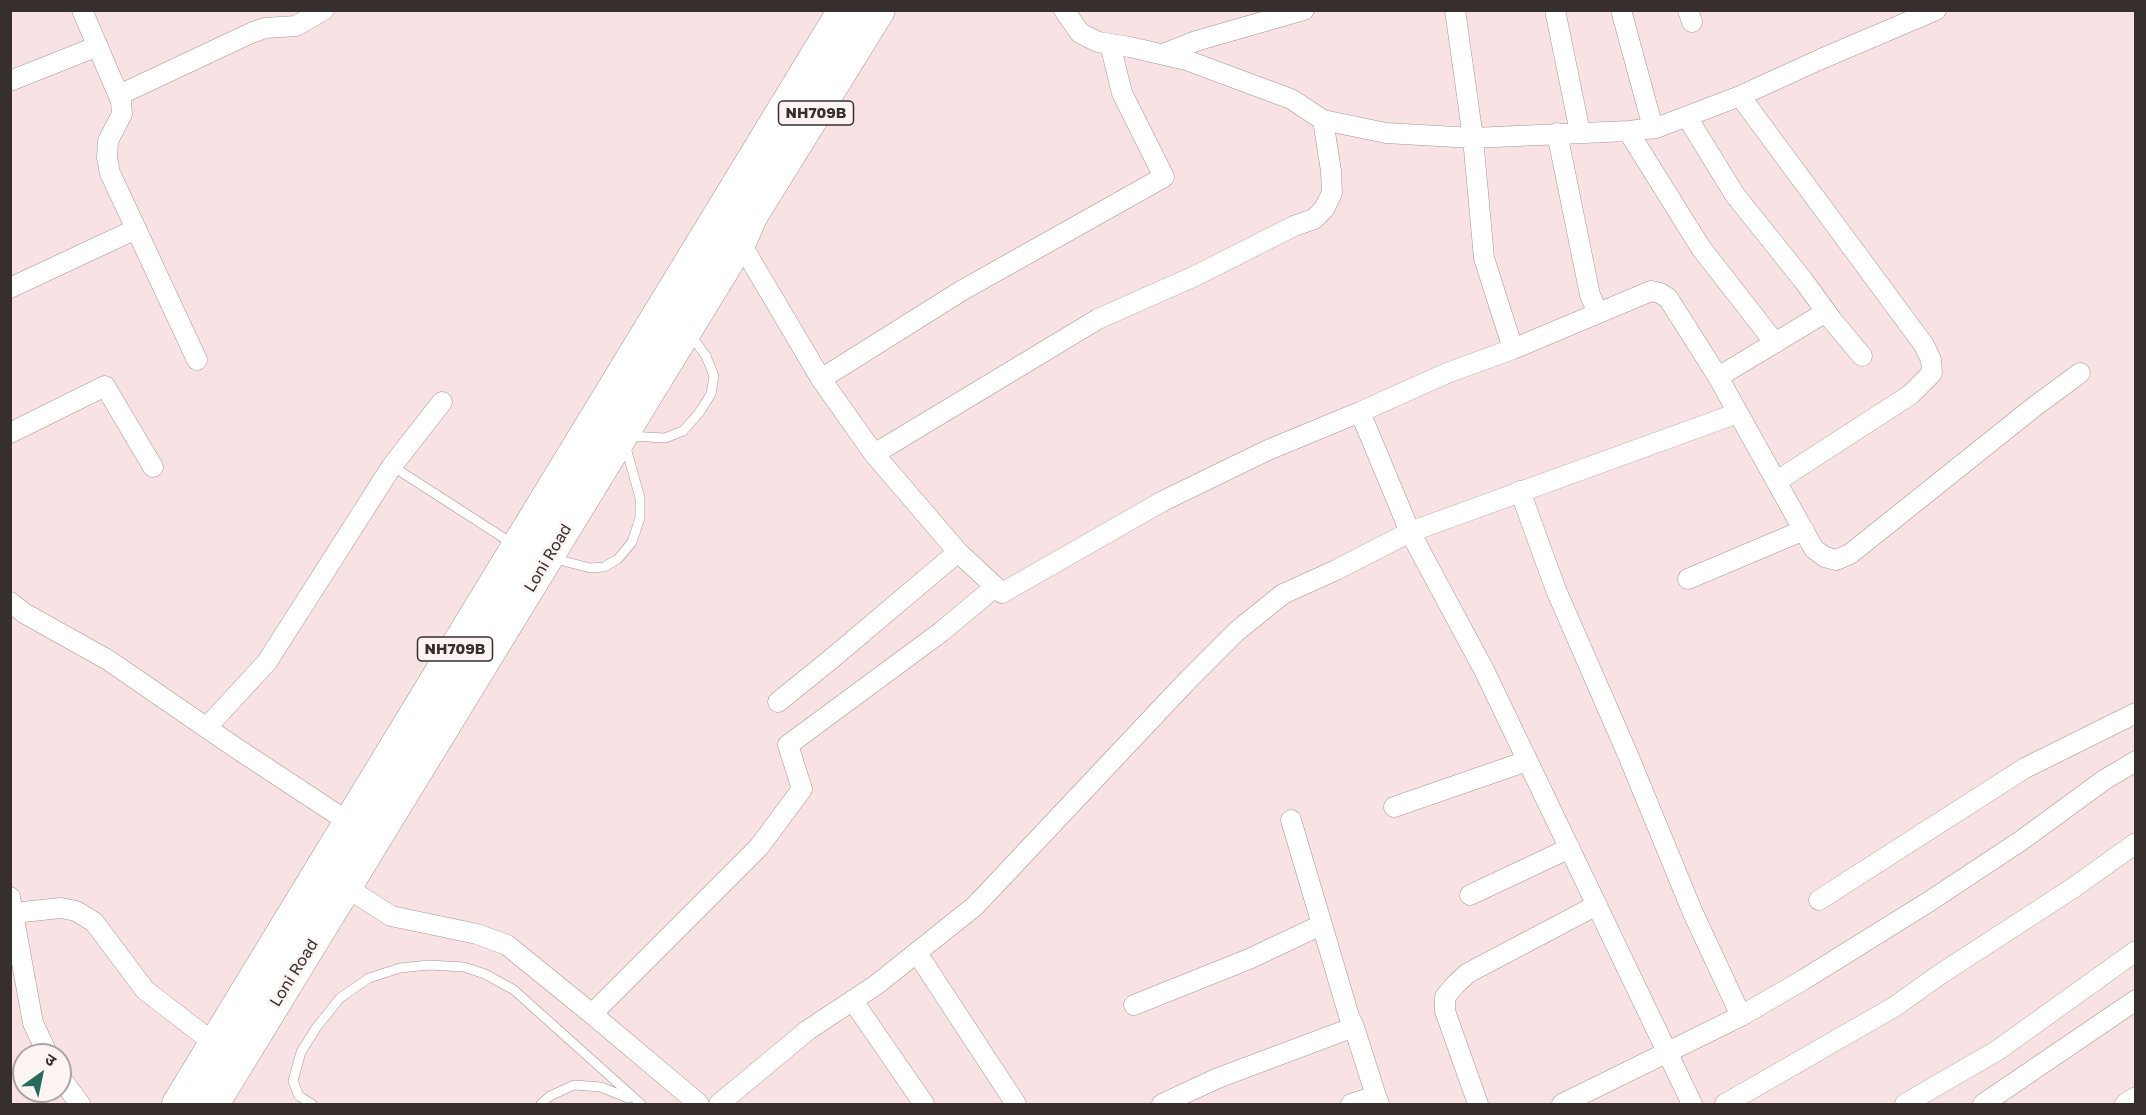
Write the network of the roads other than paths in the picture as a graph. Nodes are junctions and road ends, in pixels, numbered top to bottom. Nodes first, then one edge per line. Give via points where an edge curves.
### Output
1 (82, 10) edge
2 (324, 10) edge
3 (844, 10) edge
4 (879, 10) edge
5 (1064, 10) edge
6 (1304, 10) edge
7 (1455, 10) edge
8 (1555, 10) edge
9 (1621, 10) edge
10 (1936, 10) edge
11 (1110, 44) junction
12 (98, 46) junction
13 (1163, 54) junction
14 (10, 81) edge
15 (119, 95) junction
16 (1740, 96) junction
17 (1687, 117) junction
18 (1323, 120) junction
19 (1653, 128) junction
20 (1628, 131) junction
21 (1580, 132) junction
22 (1557, 133) junction
23 (1473, 138) junction
24 (136, 229) junction
25 (740, 242) junction
26 (10, 288) edge
27 (1826, 312) junction
28 (1598, 313) junction
29 (687, 330) junction
30 (1775, 343) junction
31 (1513, 349) junction
32 (1862, 356) dead end
33 (197, 360) dead end
34 (2080, 373) dead end
35 (1718, 377) junction
36 (821, 379) junction
37 (442, 402) dead end
38 (1360, 412) junction
39 (1738, 413) junction
40 (609, 426) junction
41 (10, 433) edge
42 (874, 454) junction
43 (392, 466) junction
44 (153, 467) dead end
45 (1777, 481) junction
46 (1520, 491) junction
47 (1804, 530) junction
48 (1410, 532) junction
49 (517, 547) junction
50 (958, 552) junction
51 (549, 557) junction
52 (1688, 579) dead end
53 (995, 587) junction
54 (10, 602) edge
55 (778, 702) dead end
56 (2136, 712) edge
57 (207, 727) junction
58 (2136, 760) edge
59 (1527, 761) junction
60 (1394, 807) dead end
61 (1291, 820) dead end
62 (350, 823) junction
63 (2136, 843) edge
64 (1570, 848) junction
65 (346, 888) junction
66 (1470, 896) dead end
67 (1820, 900) dead end
68 (12, 905) edge
69 (1597, 905) junction
70 (1321, 925) junction
71 (15, 946) edge
72 (2136, 951) edge
73 (917, 953) junction
74 (2136, 1000) edge
75 (853, 1001) junction
76 (1134, 1005) dead end
77 (592, 1014) junction
78 (1741, 1016) junction
79 (1354, 1028) junction
80 (42, 1043) edge
81 (214, 1044) junction
82 (1668, 1052) junction
83 (2136, 1098) edge
84 (1378, 1100) edge
85 (178, 1104) edge
86 (213, 1104) edge
87 (312, 1104) edge
88 (541, 1104) edge
89 (641, 1104) edge
90 (699, 1104) edge
91 (719, 1104) edge
92 (924, 1104) edge
93 (1016, 1104) edge
94 (1162, 1104) edge
95 (1352, 1104) edge
96 (1478, 1104) edge
97 (1562, 1104) edge
98 (1692, 1104) edge
99 (1725, 1104) edge
100 (1905, 1104) edge
101 (1983, 1104) edge
102 (2125, 1104) edge

1 - 12 street
2 - 15 street via 296,26 251,33
3 - 40 highway, Loni Road / NH709B
4 - 25 highway, Loni Road / NH709B via 752,215
5 - 11 street via 1080,33
6 - 13 street
7 - 23 street
8 - 21 street
9 - 19 street
10 - 16 street
11 - 13 street
11 - 36 street via 1122,93 1164,177 961,291
12 - 14 street
12 - 15 street
13 - 18 street via 1291,99
15 - 24 street via 122,114 108,141 107,158
16 - 17 street
16 - 45 street via 1924,345 1931,360 1932,373 1910,394
17 - 19 street
17 - 27 street via 1735,195
18 - 23 street via 1386,133
18 - 42 street via 1332,193 1314,219 1098,319
19 - 20 street
20 - 21 street
20 - 30 street via 1701,248
21 - 22 street
22 - 23 street
22 - 28 street via 1590,295
23 - 31 street via 1484,258
24 - 26 street
24 - 33 street
25 - 29 highway, Loni Road / NH709B
25 - 36 street
27 - 30 street
27 - 32 street
28 - 31 street
28 - 35 street via 1651,291 1660,293 1668,298
29 - 40 highway, Loni Road / NH709B
29 - 40 lane via 714,376 711,394 699,413 683,431 665,438
30 - 35 street
31 - 38 street
34 - 47 street via 1850,554 1836,560 1825,557 1814,549
35 - 39 street
36 - 42 street
37 - 43 street
38 - 48 street
38 - 53 street via 1268,450 1163,501 1002,593
39 - 45 street
39 - 46 street
40 - 49 highway, Loni Road / NH709B
40 - 51 highway, Loni Road / NH709B
40 - 51 lane via 640,498 640,518 632,542 618,559 604,567 590,568
41 - 44 street via 105,386
42 - 50 street
43 - 49 lane
43 - 57 street via 267,662
45 - 47 street
46 - 48 street
46 - 78 street via 1556,590
47 - 52 street
48 - 59 street via 1484,670
48 - 73 street via 1283,594 1237,631 975,906
49 - 62 highway, Loni Road / NH709B
50 - 53 street
50 - 55 street
51 - 65 highway, Loni Road / NH709B
53 - 77 street via 941,632 788,745 802,789 759,847
54 - 57 street via 108,660
56 - 67 street via 2025,768
57 - 62 street
58 - 78 street via 1930,901
59 - 60 street
59 - 64 street
61 - 70 street
62 - 81 highway, Loni Road / NH709B
63 - 99 street via 1894,1007
64 - 66 street
64 - 69 street
65 - 77 street via 391,916 477,934 507,945
65 - 86 highway, Loni Road / NH709B
68 - 71 street
68 - 81 street via 76,911 94,922 145,990
69 - 82 street
69 - 96 street via 1468,973 1445,997 1445,1011
70 - 76 street
70 - 79 street
71 - 80 street via 33,1023
72 - 100 street via 1998,1050
73 - 75 street
73 - 93 street
74 - 101 street
75 - 91 street via 808,1030
75 - 92 street
77 - 90 street
78 - 82 street
79 - 84 street
79 - 94 street via 1218,1078
81 - 85 highway, Loni Road / NH709B
82 - 97 street
82 - 98 street
83 - 102 street
84 - 95 street
87 - 89 lane via 300,1096 293,1081 301,1052 340,998 369,978 400,968 429,965 464,967 514,990
88 - 89 lane via 574,1086 610,1090

